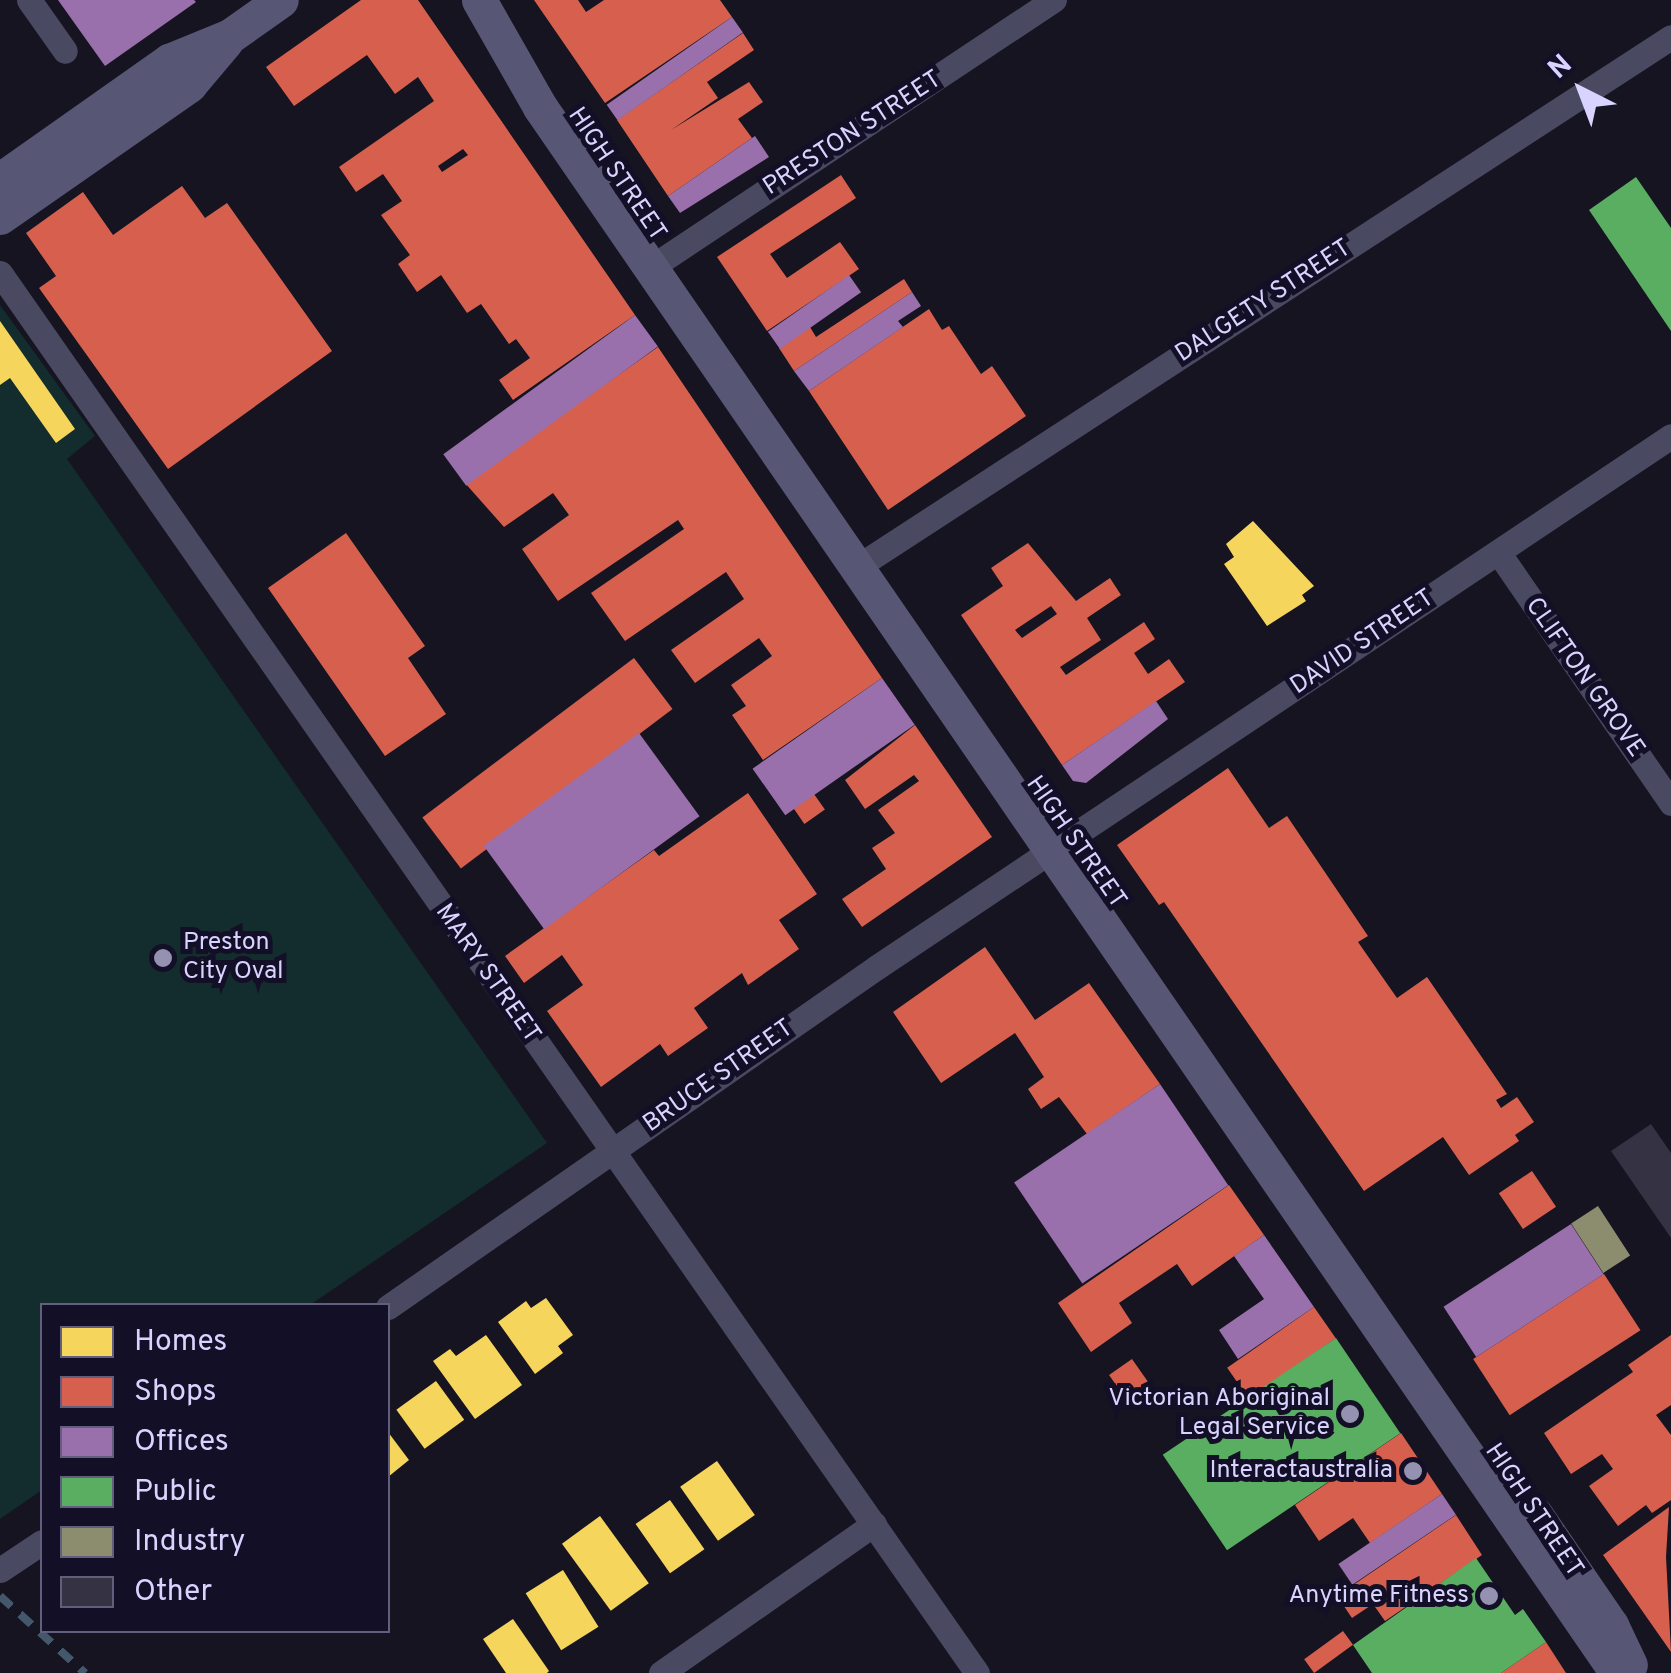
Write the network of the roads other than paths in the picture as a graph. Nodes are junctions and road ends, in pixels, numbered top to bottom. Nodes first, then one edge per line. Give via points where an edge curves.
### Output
1 (28, 0) edge
2 (282, 0) edge
3 (1054, 0) edge
4 (488, 13) edge
5 (230, 36) junction
6 (1671, 37) edge
7 (64, 51) dead end
8 (0, 180) edge
9 (0, 217) edge
10 (660, 261) junction
11 (0, 274) edge
12 (1671, 436) edge
13 (1498, 552) junction
14 (867, 561) junction
15 (1671, 803) edge
16 (1063, 844) junction
17 (612, 1151) junction
18 (390, 1306) edge
19 (874, 1524) junction
20 (40, 1543) edge
21 (0, 1570) edge
22 (661, 1673) edge
23 (976, 1673) edge
24 (1617, 1673) edge
25 (1634, 1673) edge

1 - 7 street
2 - 5 main road
3 - 10 street, PRESTON STREET
4 - 10 main road, HIGH STREET via 540,106
5 - 8 main road via 169,62
5 - 9 main road via 189,85
6 - 14 street, DALGETY STREET
10 - 14 main road, HIGH STREET
11 - 17 street, MARY STREET
12 - 13 street, DAVID STREET
13 - 15 street, CLIFTON GROVE
13 - 16 street, DAVID STREET
14 - 16 main road, HIGH STREET
16 - 17 street, BRUCE STREET
16 - 24 main road, HIGH STREET
16 - 25 main road, HIGH STREET via 1611,1624
17 - 18 street, BRUCE STREET
17 - 19 street, MARY STREET
19 - 22 street
19 - 23 street, MARY STREET
20 - 21 street

